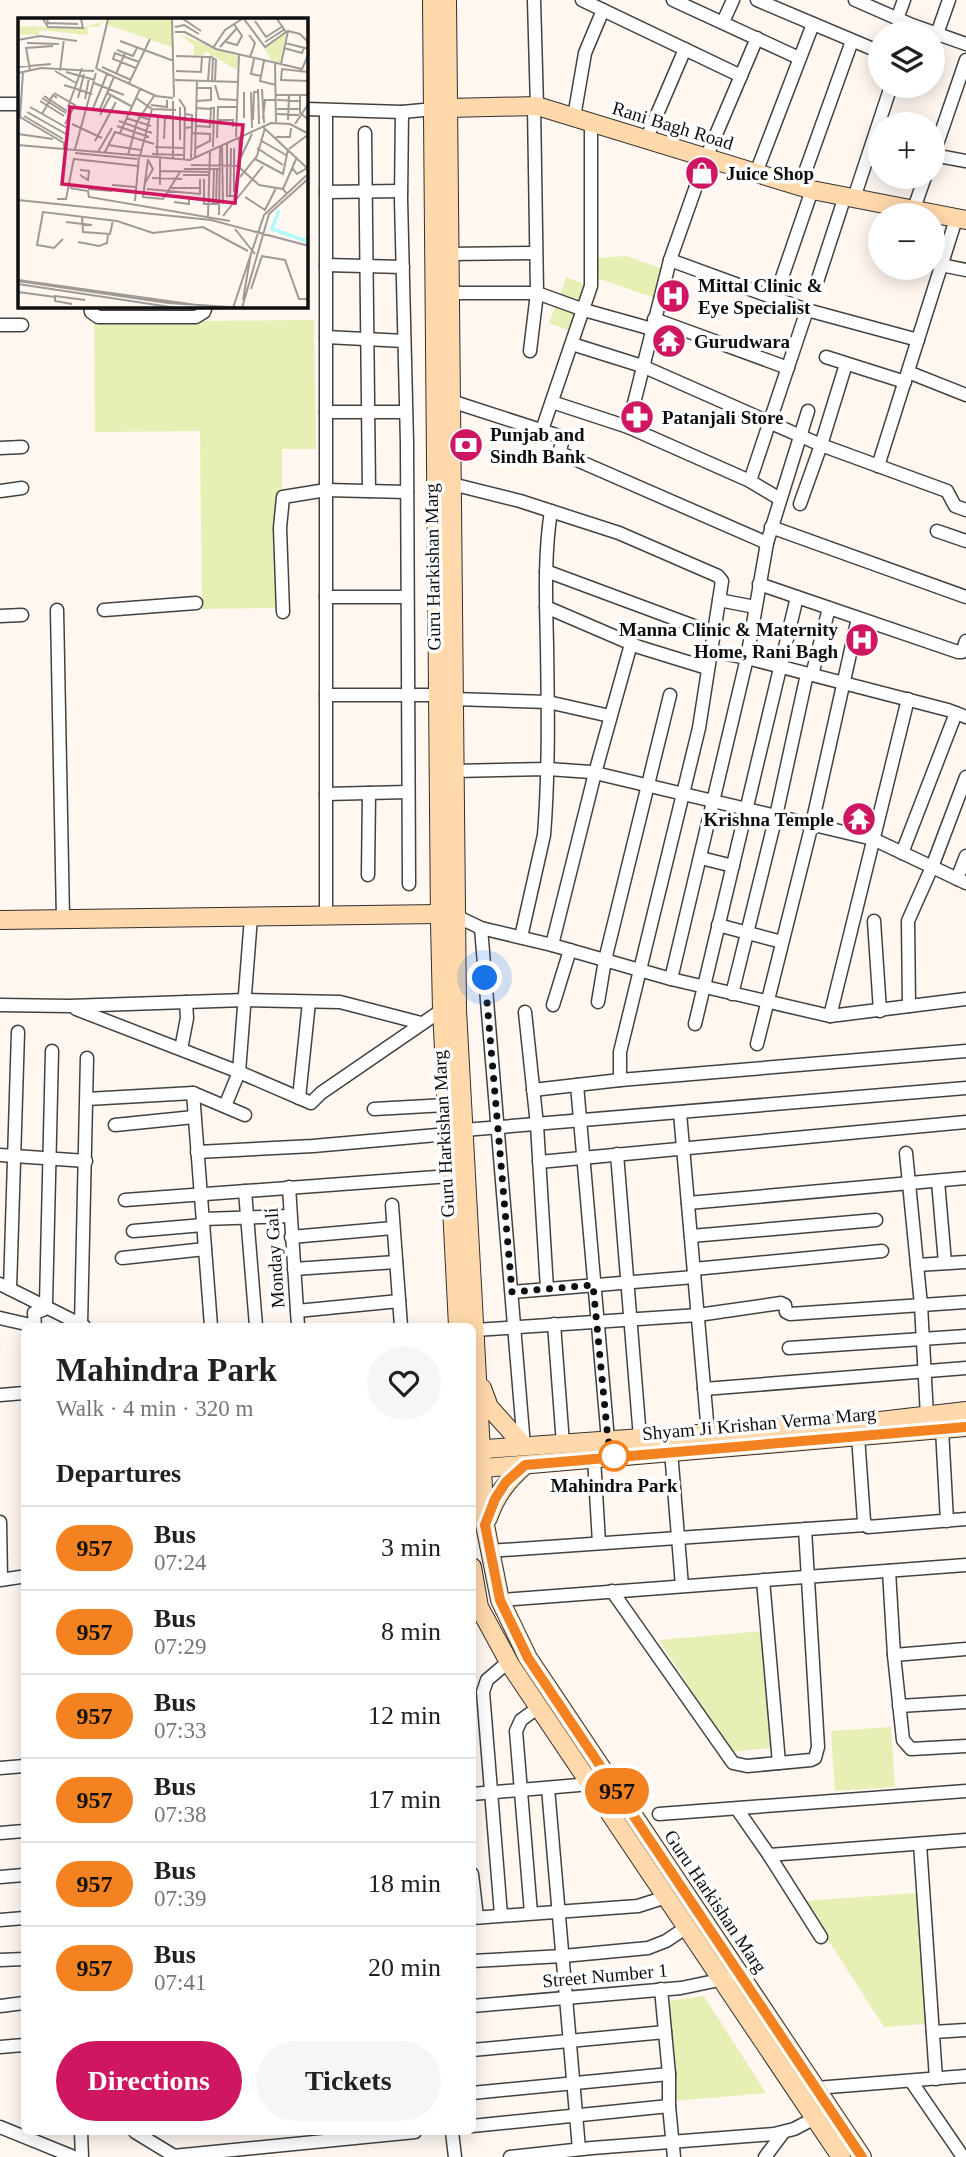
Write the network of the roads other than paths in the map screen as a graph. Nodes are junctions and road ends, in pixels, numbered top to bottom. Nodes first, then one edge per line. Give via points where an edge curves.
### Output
1 (432, 0) edge
2 (447, 0) edge
3 (534, 0) edge
4 (582, 0) edge
5 (673, 0) edge
6 (733, 0) edge
7 (757, 0) edge
8 (904, 0) edge
9 (950, 0) edge
10 (861, 1) edge
11 (692, 4) edge
12 (603, 10) junction
13 (897, 19) junction
14 (900, 21) edge
15 (942, 21) edge
16 (723, 22) junction
17 (813, 24) junction
18 (945, 37) edge
19 (757, 38) junction
20 (852, 41) junction
21 (966, 44) edge
22 (868, 47) edge
23 (685, 49) junction
24 (799, 58) junction
25 (966, 60) edge
26 (741, 76) junction
27 (960, 95) edge
28 (886, 98) edge
29 (0, 104) edge
30 (18, 104) edge
31 (536, 106) junction
32 (308, 109) edge
33 (441, 109) junction
34 (326, 110) junction
35 (402, 112) junction
36 (582, 120) junction
37 (945, 128) edge
38 (365, 133) dead end
39 (646, 140) junction
40 (945, 157) edge
41 (706, 158) junction
42 (966, 160) edge
43 (757, 173) junction
44 (806, 188) junction
45 (401, 191) junction
46 (326, 192) junction
47 (365, 192) junction
48 (849, 197) junction
49 (876, 203) edge
50 (961, 220) edge
51 (535, 253) junction
52 (450, 254) junction
53 (945, 256) edge
54 (670, 260) junction
55 (326, 265) junction
56 (366, 266) junction
57 (945, 266) edge
58 (403, 267) junction
59 (966, 270) edge
60 (936, 280) edge
61 (817, 285) dead end
62 (450, 293) junction
63 (537, 293) junction
64 (775, 298) junction
65 (90, 308) edge
66 (205, 308) edge
67 (584, 310) junction
68 (807, 310) junction
69 (136, 311) edge
70 (164, 311) edge
71 (653, 324) junction
72 (22, 325) dead end
73 (0, 326) edge
74 (326, 337) junction
75 (367, 339) junction
76 (918, 340) junction
77 (404, 341) junction
78 (572, 344) junction
79 (530, 351) dead end
80 (826, 357) dead end
81 (846, 364) junction
82 (642, 366) junction
83 (788, 368) junction
84 (906, 377) junction
85 (966, 395) edge
86 (451, 401) junction
87 (552, 402) junction
88 (808, 411) dead end
89 (326, 412) junction
90 (369, 412) junction
91 (406, 412) junction
92 (769, 422) junction
93 (628, 427) junction
94 (542, 430) junction
95 (799, 435) junction
96 (821, 445) junction
97 (22, 447) dead end
98 (0, 448) edge
99 (878, 466) junction
100 (750, 481) junction
101 (452, 484) junction
102 (22, 488) dead end
103 (326, 490) junction
104 (0, 491) edge
105 (369, 491) junction
106 (407, 492) junction
107 (780, 499) junction
108 (800, 503) dead end
109 (966, 509) edge
110 (551, 511) junction
111 (771, 527) junction
112 (937, 531) dead end
113 (966, 541) edge
114 (767, 543) junction
115 (546, 571) junction
116 (759, 584) junction
117 (326, 597) junction
118 (407, 597) junction
119 (797, 597) junction
120 (966, 597) edge
121 (719, 600) junction
122 (196, 603) dead end
123 (546, 607) junction
124 (755, 607) junction
125 (829, 608) junction
126 (57, 610) dead end
127 (104, 610) dead end
128 (283, 612) dead end
129 (22, 615) dead end
130 (0, 616) edge
131 (858, 618) junction
132 (713, 633) junction
133 (966, 641) edge
134 (631, 643) junction
135 (710, 651) junction
136 (747, 658) junction
137 (780, 667) junction
138 (708, 668) junction
139 (810, 674) junction
140 (843, 683) junction
141 (326, 695) junction
142 (408, 695) junction
143 (670, 695) dead end
144 (445, 697) junction
145 (908, 699) junction
146 (548, 702) junction
147 (961, 715) edge
148 (610, 716) junction
149 (548, 769) junction
150 (454, 771) junction
151 (595, 773) junction
152 (966, 777) edge
153 (648, 785) junction
154 (408, 792) junction
155 (369, 793) junction
156 (326, 794) junction
157 (683, 794) junction
158 (714, 802) junction
159 (747, 809) junction
160 (776, 816) junction
161 (812, 824) junction
162 (873, 839) junction
163 (902, 853) junction
164 (966, 856) edge
165 (701, 859) junction
166 (733, 866) junction
167 (932, 867) junction
168 (368, 875) dead end
169 (961, 881) edge
170 (409, 884) dead end
171 (448, 912) junction
172 (326, 916) junction
173 (251, 917) junction
174 (63, 919) junction
175 (0, 920) edge
176 (874, 921) dead end
177 (718, 925) junction
178 (481, 928) junction
179 (748, 933) junction
180 (521, 937) junction
181 (782, 942) junction
182 (552, 945) junction
183 (570, 950) junction
184 (605, 960) junction
185 (639, 971) junction
186 (671, 979) junction
187 (704, 988) junction
188 (732, 994) junction
189 (966, 999) edge
190 (245, 1000) junction
191 (186, 1002) junction
192 (309, 1002) junction
193 (598, 1002) dead end
194 (767, 1003) junction
195 (0, 1005) edge
196 (70, 1006) junction
197 (553, 1006) dead end
198 (909, 1006) junction
199 (442, 1010) junction
200 (880, 1010) junction
201 (525, 1012) dead end
202 (830, 1016) junction
203 (421, 1023) junction
204 (695, 1024) dead end
205 (18, 1032) dead end
206 (757, 1044) dead end
207 (181, 1049) junction
208 (52, 1051) dead end
209 (966, 1051) edge
210 (87, 1058) dead end
211 (239, 1072) junction
212 (620, 1080) junction
213 (577, 1085) junction
214 (966, 1088) edge
215 (533, 1090) junction
216 (192, 1093) junction
217 (299, 1098) junction
218 (88, 1099) junction
219 (446, 1105) junction
220 (225, 1106) junction
221 (374, 1109) dead end
222 (680, 1112) junction
223 (245, 1115) dead end
224 (194, 1117) junction
225 (582, 1121) junction
226 (966, 1122) edge
227 (115, 1125) dead end
228 (537, 1125) junction
229 (499, 1128) junction
230 (456, 1132) junction
231 (683, 1149) junction
232 (197, 1152) junction
233 (906, 1153) dead end
234 (617, 1154) junction
235 (0, 1155) edge
236 (14, 1156) junction
237 (585, 1157) junction
238 (50, 1158) junction
239 (86, 1161) junction
240 (539, 1162) junction
241 (450, 1175) junction
242 (966, 1178) edge
243 (938, 1181) junction
244 (908, 1184) junction
245 (289, 1187) junction
246 (245, 1191) junction
247 (201, 1194) junction
248 (125, 1200) dead end
249 (688, 1203) junction
250 (392, 1205) dead end
251 (290, 1216) junction
252 (247, 1217) junction
253 (876, 1220) dead end
254 (203, 1222) junction
255 (393, 1228) junction
256 (133, 1231) dead end
257 (691, 1236) junction
258 (291, 1237) junction
259 (205, 1249) junction
260 (882, 1251) dead end
261 (122, 1258) dead end
262 (396, 1262) junction
263 (966, 1262) edge
264 (945, 1264) junction
265 (917, 1265) junction
266 (294, 1269) junction
267 (694, 1273) junction
268 (629, 1283) junction
269 (593, 1285) junction
270 (5, 1286) edge
271 (547, 1289) junction
272 (512, 1292) junction
273 (399, 1301) junction
274 (966, 1302) edge
275 (45, 1305) junction
276 (921, 1305) junction
277 (297, 1311) junction
278 (698, 1314) junction
279 (0, 1318) edge
280 (631, 1319) junction
281 (597, 1321) junction
282 (22, 1323) edge
283 (35, 1323) edge
284 (78, 1323) edge
285 (83, 1323) edge
286 (211, 1323) edge
287 (256, 1323) edge
288 (298, 1323) edge
289 (401, 1323) edge
290 (465, 1323) edge
291 (466, 1323) edge
292 (554, 1324) junction
293 (514, 1327) junction
294 (476, 1328) edge
295 (966, 1336) edge
296 (922, 1339) junction
297 (789, 1348) dead end
298 (966, 1368) edge
299 (476, 1371) edge
300 (924, 1371) junction
301 (477, 1375) junction
302 (704, 1389) junction
303 (21, 1393) edge
304 (0, 1395) edge
305 (966, 1411) edge
306 (927, 1416) junction
307 (966, 1427) edge
308 (942, 1429) junction
309 (708, 1433) junction
310 (858, 1436) junction
311 (640, 1438) junction
312 (608, 1440) junction
313 (563, 1444) junction
314 (477, 1450) edge
315 (671, 1451) junction
316 (525, 1455) junction
317 (594, 1458) junction
318 (477, 1469) edge
319 (966, 1519) edge
320 (947, 1521) junction
321 (0, 1522) edge
322 (485, 1525) junction
323 (865, 1525) junction
324 (805, 1529) junction
325 (678, 1539) junction
326 (599, 1543) junction
327 (489, 1550) junction
328 (966, 1565) edge
329 (888, 1571) junction
330 (20, 1577) dead end
331 (808, 1577) junction
332 (1, 1580) edge
333 (763, 1580) junction
334 (682, 1586) junction
335 (612, 1591) junction
336 (500, 1600) junction
337 (476, 1609) edge
338 (966, 1649) edge
339 (894, 1655) junction
340 (508, 1662) junction
341 (966, 1702) edge
342 (899, 1706) junction
343 (539, 1707) junction
344 (966, 1746) edge
345 (779, 1763) junction
346 (21, 1766) edge
347 (0, 1768) edge
348 (591, 1784) junction
349 (548, 1788) junction
350 (521, 1790) junction
351 (966, 1791) edge
352 (491, 1792) junction
353 (476, 1794) edge
354 (737, 1809) junction
355 (659, 1814) dead end
356 (21, 1830) edge
357 (0, 1833) edge
358 (966, 1840) edge
359 (920, 1844) junction
360 (769, 1855) junction
361 (21, 1875) edge
362 (0, 1877) edge
363 (666, 1897) junction
364 (559, 1911) junction
365 (531, 1913) junction
366 (501, 1915) junction
367 (21, 1918) edge
368 (476, 1918) edge
369 (0, 1920) edge
370 (687, 1927) junction
371 (821, 1937) dead end
372 (563, 1956) junction
373 (21, 1959) edge
374 (0, 1960) edge
375 (476, 1961) edge
376 (740, 1975) junction
377 (722, 1980) junction
378 (661, 1989) junction
379 (566, 1997) junction
380 (21, 2003) edge
381 (0, 2006) edge
382 (476, 2006) edge
383 (966, 2029) edge
384 (666, 2032) junction
385 (933, 2032) junction
386 (570, 2041) junction
387 (21, 2045) edge
388 (0, 2047) edge
389 (476, 2050) edge
390 (669, 2074) junction
391 (966, 2076) edge
392 (936, 2078) junction
393 (911, 2081) junction
394 (574, 2083) junction
395 (816, 2088) junction
396 (476, 2093) edge
397 (669, 2106) junction
398 (577, 2116) junction
399 (815, 2118) junction
400 (476, 2126) edge
401 (0, 2127) edge
402 (783, 2133) junction
403 (81, 2135) edge
404 (140, 2135) edge
405 (385, 2135) edge
406 (452, 2135) edge
407 (673, 2142) junction
408 (586, 2152) edge
409 (175, 2156) edge
410 (533, 2156) edge
411 (74, 2157) edge
412 (82, 2157) edge
413 (455, 2157) edge
414 (510, 2157) edge
415 (674, 2157) edge
416 (765, 2157) edge
417 (841, 2157) edge
418 (862, 2157) edge
419 (963, 2157) edge

1 - 33 main road, Guru Harkishan Marg
2 - 33 main road, Guru Harkishan Marg
3 - 31 street
4 - 12 street
5 - 11 street
6 - 16 street
7 - 17 street
8 - 13 street
9 - 15 street
10 - 13 street
11 - 16 street
12 - 23 street
12 - 36 street via 584,53
13 - 14 street
16 - 19 street
17 - 20 street
17 - 24 street
18 - 21 street
19 - 24 street
19 - 26 street
20 - 22 street
20 - 44 street
23 - 26 street
23 - 39 street
24 - 43 street
25 - 27 street
26 - 41 street
27 - 37 street
28 - 48 street
29 - 30 street
31 - 33 main road, Rani Bagh Road
31 - 36 main road, Rani Bagh Road
31 - 51 street
32 - 34 street
33 - 35 street
33 - 52 main road, Guru Harkishan Marg
33 - 144 main road, Guru Harkishan Marg
34 - 35 street
34 - 46 street
35 - 45 street
36 - 39 main road, Rani Bagh Road
36 - 67 street via 591,281
38 - 47 street
39 - 41 main road, Rani Bagh Road
40 - 42 street
41 - 43 main road, Rani Bagh Road
41 - 54 street
43 - 44 main road, Rani Bagh Road
44 - 48 main road, Rani Bagh Road
44 - 64 street
45 - 47 street
45 - 58 street
46 - 47 street
46 - 55 street
47 - 56 street
48 - 49 main road, Rani Bagh Road
48 - 61 street
50 - 53 street
51 - 52 street
51 - 63 street
52 - 62 main road, Guru Harkishan Marg
54 - 64 street
54 - 71 street
55 - 56 street
55 - 74 street
56 - 58 street
56 - 75 street
57 - 59 street
58 - 77 street
60 - 76 street
62 - 63 street
62 - 86 main road, Guru Harkishan Marg
63 - 67 street
63 - 79 street
64 - 68 street
65 - 69 street via 99,317
66 - 70 street via 196,317
67 - 71 street
67 - 78 street
68 - 76 street
68 - 83 street
69 - 70 street
71 - 82 street
71 - 83 street
72 - 73 street
74 - 75 street
74 - 89 street
75 - 77 street
75 - 90 street
76 - 84 street
77 - 91 street
78 - 82 street
78 - 87 street
80 - 81 street
81 - 84 street
81 - 96 street
82 - 92 street
82 - 93 street
83 - 92 street
84 - 85 street
84 - 99 street
86 - 94 street
86 - 101 main road, Guru Harkishan Marg
87 - 93 street
87 - 94 street
88 - 95 street
89 - 90 street
89 - 103 street
90 - 91 street
90 - 105 street
91 - 106 street
92 - 95 street
92 - 100 street
93 - 100 street
94 - 114 street via 562,437 563,454
95 - 96 street
95 - 107 street
96 - 99 street
96 - 108 street
97 - 98 street
99 - 109 street via 947,491 953,504
100 - 107 street
101 - 110 street
101 - 144 main road, Guru Harkishan Marg
102 - 104 street
103 - 105 street
103 - 117 street
103 - 128 street via 283,497
105 - 106 street
106 - 118 street
107 - 111 street
110 - 115 street
110 - 121 street via 619,533 718,576 722,581
111 - 114 street
111 - 120 street
112 - 113 street
114 - 116 street
115 - 123 street
115 - 132 street
116 - 119 street
116 - 124 street
117 - 118 street
117 - 141 street
118 - 142 street
119 - 125 street
119 - 137 street
121 - 124 street
121 - 132 street
122 - 127 street
123 - 134 street
123 - 146 street
124 - 136 street
125 - 131 street
125 - 139 street
126 - 174 street
129 - 130 street
131 - 133 street via 958,652
131 - 140 street
132 - 135 street
134 - 138 street
134 - 148 street
135 - 136 street
135 - 138 street
136 - 137 street
136 - 158 street
137 - 139 street
137 - 159 street
138 - 157 street
139 - 140 street
139 - 160 street
140 - 145 street
140 - 161 street
141 - 142 street
141 - 156 street
142 - 144 street
142 - 154 street
143 - 153 street
144 - 146 street
144 - 150 main road, Guru Harkishan Marg
144 - 171 main road, Guru Harkishan Marg
145 - 147 street
145 - 162 street
146 - 148 street
146 - 149 street
147 - 163 street
148 - 151 street
149 - 150 street
149 - 151 street
149 - 180 street via 544,835
150 - 171 main road, Guru Harkishan Marg
151 - 153 street
151 - 182 street
152 - 167 street
153 - 157 street
153 - 184 street
154 - 155 street
154 - 170 street
155 - 156 street
155 - 168 street
156 - 172 street
157 - 158 street
157 - 185 street
158 - 159 street
158 - 165 street
159 - 160 street
159 - 166 street
160 - 161 street
160 - 179 street
161 - 162 street
161 - 181 street
162 - 163 street
162 - 202 street
163 - 167 street
164 - 169 street
165 - 166 street
165 - 186 street
166 - 177 street
167 - 169 street
167 - 198 street via 908,921
171 - 172 main road
171 - 178 street
171 - 199 main road, Guru Harkishan Marg
171 - 230 main road, Guru Harkishan Marg via 457,1010
172 - 173 main road
173 - 174 main road
173 - 190 street
174 - 175 main road
176 - 200 street
177 - 179 street
177 - 187 street
178 - 180 street
178 - 229 street
179 - 181 street
179 - 188 street
180 - 182 street
181 - 194 street
182 - 183 street
183 - 184 street
183 - 197 street
184 - 185 street
184 - 193 street
185 - 186 street
185 - 212 street via 620,1052
186 - 187 street
187 - 188 street
187 - 204 street
188 - 194 street
189 - 198 street
190 - 191 street
190 - 192 street
190 - 211 street
191 - 196 street
191 - 207 street
192 - 203 street via 340,1002
192 - 217 street
194 - 202 street
194 - 206 street
195 - 196 street
196 - 207 street
198 - 200 street
199 - 203 street
199 - 219 main road, Guru Harkishan Marg
200 - 202 street
201 - 215 street
203 - 217 street via 311,1103
205 - 236 street
207 - 211 street
208 - 238 street
209 - 212 street
210 - 218 street
211 - 217 street
211 - 220 street
212 - 213 street
213 - 215 street
213 - 225 street
214 - 222 street
215 - 228 street
216 - 218 street
216 - 220 street
216 - 224 street
218 - 239 street
219 - 221 street
219 - 230 main road, Guru Harkishan Marg
220 - 223 street
222 - 225 street
222 - 231 street
224 - 227 street
224 - 232 street
225 - 228 street
225 - 237 street
226 - 231 street
228 - 229 street
228 - 240 street
229 - 230 street
229 - 272 street
230 - 232 street
230 - 241 main road, Guru Harkishan Marg
230 - 291 main road, Guru Harkishan Marg
231 - 234 street
231 - 249 street
232 - 247 street
233 - 244 street
234 - 237 street
234 - 268 street
235 - 236 street
236 - 238 street
236 - 270 street
237 - 240 street
237 - 269 street
238 - 239 street
238 - 275 street
239 - 285 street
240 - 271 street
241 - 245 street
241 - 290 main road, Guru Harkishan Marg
242 - 243 street
243 - 244 street
243 - 264 street
244 - 249 street
244 - 265 street
245 - 246 street
245 - 251 street, Monday Gali
246 - 247 street
246 - 252 street
247 - 248 street
247 - 254 street
249 - 257 street
250 - 255 street
251 - 252 street
251 - 258 street, Monday Gali
252 - 254 street
252 - 287 street
253 - 257 street
254 - 256 street
254 - 259 street
255 - 258 street
255 - 262 street
257 - 267 street
258 - 266 street, Monday Gali
259 - 261 street
259 - 286 street
260 - 267 street
262 - 266 street
262 - 273 street
263 - 264 street
264 - 265 street
265 - 276 street
266 - 277 street, Monday Gali
267 - 268 street
267 - 278 street
268 - 269 street
268 - 280 street
269 - 271 street
269 - 281 street
270 - 275 street
271 - 272 street
272 - 293 street
273 - 277 street
273 - 289 street
274 - 276 street
275 - 283 street via 34,1313
275 - 284 street
276 - 278 street via 790,1314 781,1303
276 - 296 street
277 - 288 street, Monday Gali
278 - 280 street
278 - 302 street
279 - 282 street
280 - 281 street
280 - 311 street
281 - 292 street
281 - 312 street
292 - 293 street
292 - 313 street
293 - 294 street
293 - 316 street
295 - 296 street
296 - 297 street
296 - 300 street
298 - 300 street
299 - 301 main road, Guru Harkishan Marg
300 - 302 street
300 - 306 street
301 - 314 main road, Guru Harkishan Marg
301 - 316 main road via 489,1407
302 - 309 street
303 - 304 street
305 - 306 main road, Shyam Ji Krishan Verma Marg
306 - 309 main road, Shyam Ji Krishan Verma Marg
307 - 308 main road, Shyam Ji Krishan Verma Marg
308 - 310 main road, Shyam Ji Krishan Verma Marg
308 - 320 street
309 - 311 main road, Shyam Ji Krishan Verma Marg
310 - 315 main road, Shyam Ji Krishan Verma Marg
310 - 323 street
311 - 312 main road, Shyam Ji Krishan Verma Marg
312 - 313 main road, Shyam Ji Krishan Verma Marg
313 - 316 main road, Shyam Ji Krishan Verma Marg
314 - 316 main road, Shyam Ji Krishan Verma Marg
314 - 318 main road, Guru Harkishan Marg
315 - 317 main road, Shyam Ji Krishan Verma Marg
315 - 325 street
316 - 317 main road, Shyam Ji Krishan Verma Marg
316 - 318 main road, Shyam Ji Krishan Verma Marg
316 - 322 main road via 495,1499
317 - 326 street
318 - 322 main road, Guru Harkishan Marg
319 - 320 street
320 - 323 street
321 - 332 street
322 - 327 main road, Guru Harkishan Marg
323 - 324 street
324 - 325 street
324 - 331 street
325 - 326 street
325 - 334 street
326 - 327 street
327 - 336 main road, Guru Harkishan Marg
328 - 329 street
329 - 331 street
329 - 339 street
330 - 332 street
331 - 333 street
331 - 345 street via 818,1752 811,1760
333 - 334 street
333 - 345 street
334 - 335 street
335 - 336 street
335 - 345 street via 733,1763
336 - 376 main road, Guru Harkishan Marg via 528,1658
337 - 340 main road, Guru Harkishan Marg
338 - 339 street
339 - 342 street
340 - 343 main road, Guru Harkishan Marg
340 - 352 street via 487,1680 483,1692
341 - 342 street
342 - 344 street via 902,1740 907,1746
343 - 348 main road, Guru Harkishan Marg
343 - 350 street via 517,1725
346 - 347 street
348 - 349 street
348 - 363 main road, Guru Harkishan Marg
349 - 350 street
349 - 364 street
350 - 352 street
350 - 365 street
351 - 354 street
352 - 353 street
352 - 366 street
354 - 355 street
354 - 360 street
356 - 357 street
358 - 359 street
359 - 360 street
359 - 385 street
360 - 371 street
361 - 362 street
363 - 364 street via 638,1906
363 - 370 main road, Guru Harkishan Marg
364 - 365 street
364 - 372 street
365 - 366 street
366 - 368 street
367 - 369 street
370 - 372 street via 648,1948
370 - 377 main road, Guru Harkishan Marg
372 - 375 street
372 - 379 street
373 - 374 street
376 - 377 street, Street Number 1
376 - 395 main road, Guru Harkishan Marg
377 - 378 street, Street Number 1
377 - 399 main road, Guru Harkishan Marg
378 - 379 street, Street Number 1
378 - 384 street
379 - 382 street, Street Number 1
379 - 386 street
380 - 381 street
383 - 385 street
384 - 386 street
384 - 390 street
385 - 392 street
386 - 389 street
386 - 394 street
387 - 388 street
390 - 394 street
390 - 397 street
391 - 392 street
392 - 393 street
393 - 395 street
393 - 419 street
394 - 396 street
394 - 398 street
395 - 418 main road, Guru Harkishan Marg
397 - 398 street
397 - 407 street
398 - 400 street
398 - 408 street
399 - 402 street
399 - 417 main road, Guru Harkishan Marg
401 - 411 street
402 - 407 street
402 - 416 street
403 - 412 street
404 - 409 street
405 - 409 street
406 - 413 street
407 - 408 street
407 - 415 street
408 - 410 street
410 - 414 street

